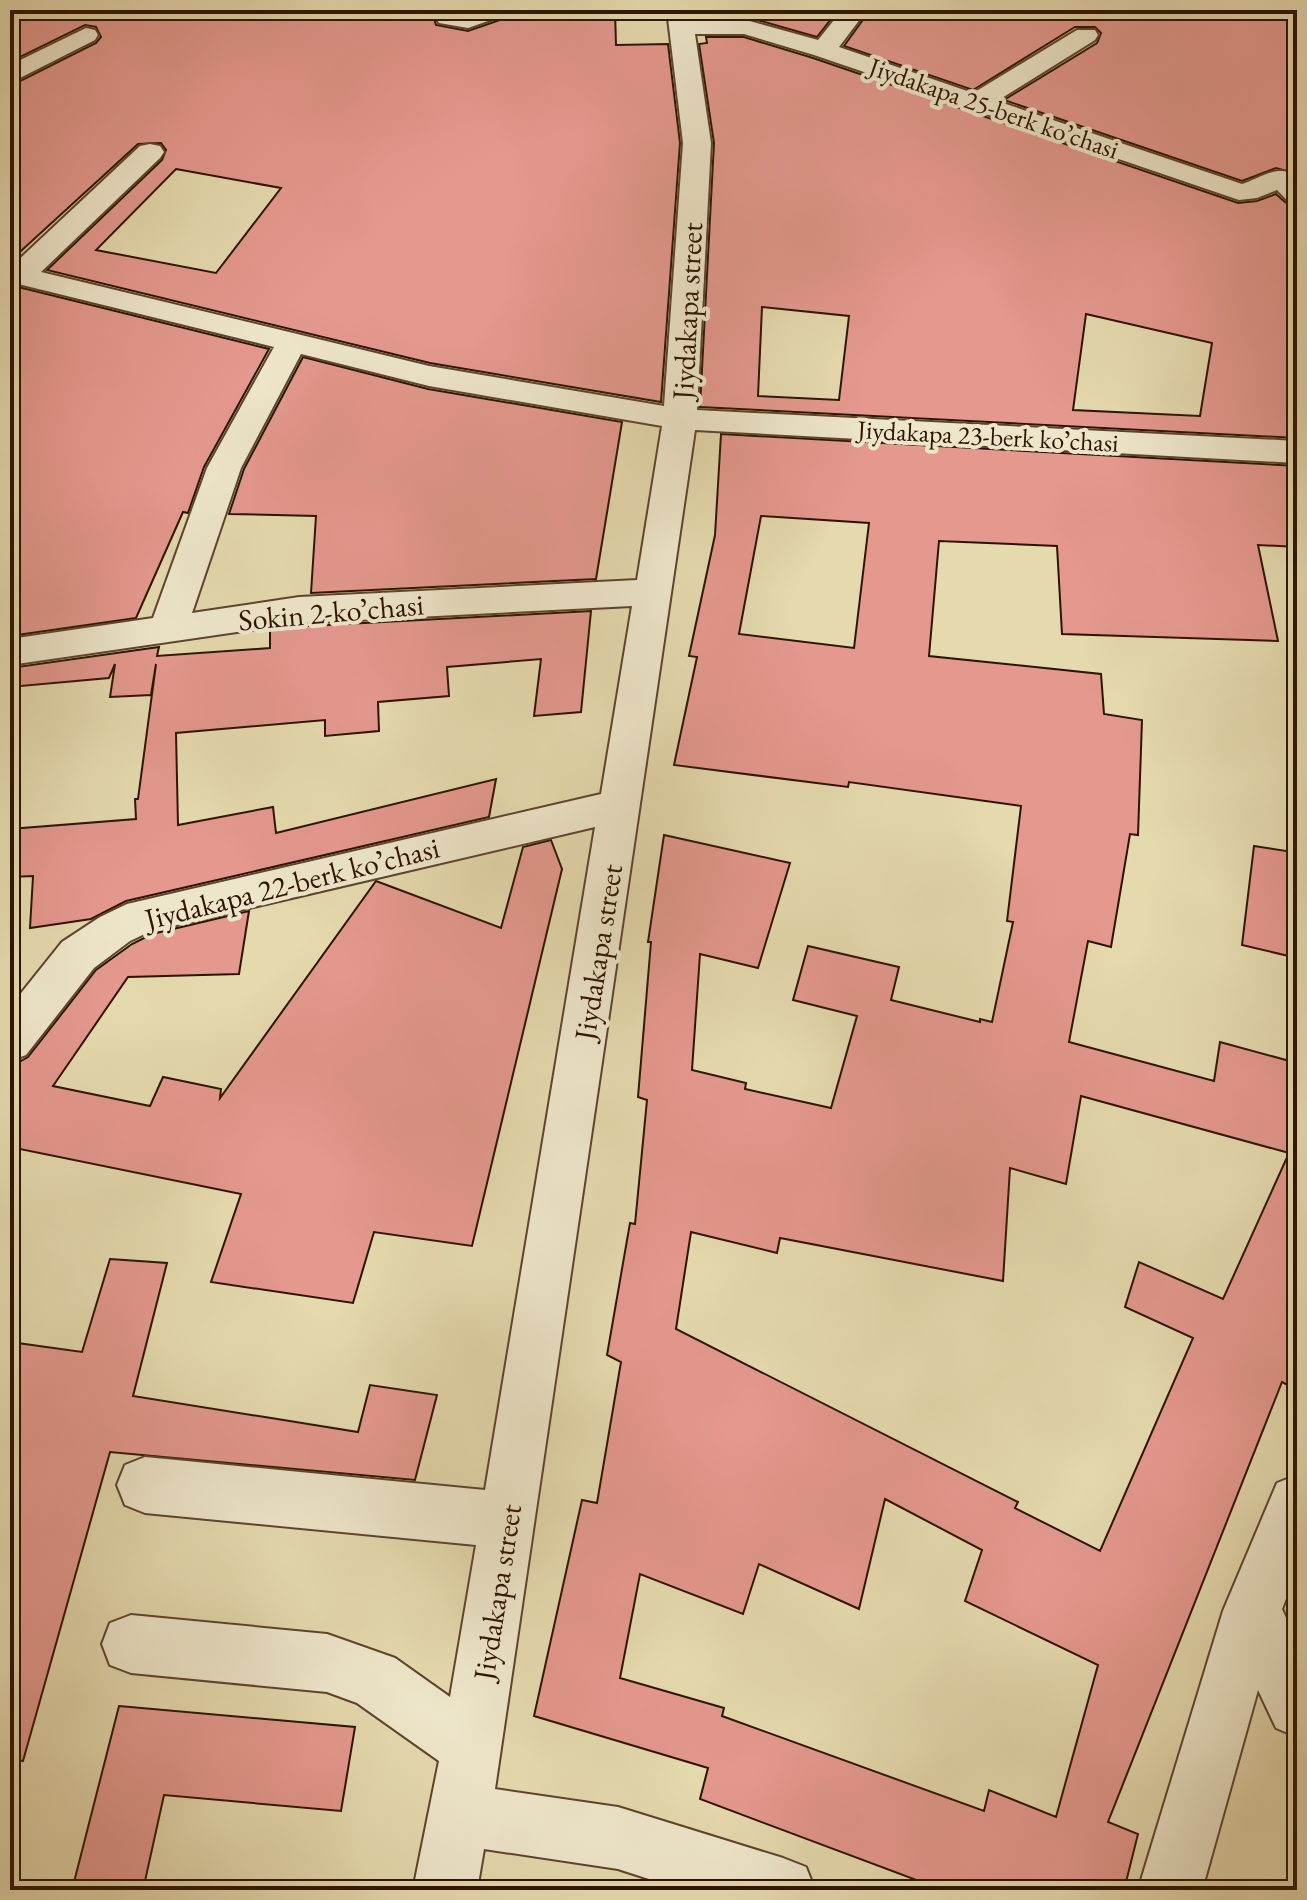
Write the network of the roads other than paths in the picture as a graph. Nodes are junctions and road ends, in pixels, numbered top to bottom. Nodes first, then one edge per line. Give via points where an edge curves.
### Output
1 (496, 10) edge
2 (855, 10) edge
3 (448, 18) dead end
4 (680, 18) edge
5 (86, 35) dead end
6 (1086, 35) dead end
7 (823, 50) junction
8 (10, 75) edge
9 (976, 102) junction
10 (150, 152) dead end
11 (1292, 182) edge
12 (15, 274) edge
13 (291, 344) junction
14 (680, 419) junction
15 (1297, 452) edge
16 (654, 592) junction
17 (168, 629) junction
18 (10, 652) edge
19 (621, 805) junction
20 (10, 1041) edge
21 (145, 1485) dead end
22 (1297, 1503) edge
23 (508, 1520) junction
24 (1252, 1611) junction
25 (131, 1644) dead end
26 (1297, 1707) edge
27 (472, 1748) junction
28 (461, 1815) junction
29 (445, 1890) edge
30 (783, 1890) edge
31 (1170, 1890) edge

1 - 3 street via 468,21
2 - 7 street
4 - 7 street, Jiydakapa 25-berk koʼchasi via 746,27
4 - 14 street, Jiydakapa street via 697,143
5 - 8 street
6 - 9 street
7 - 9 street, Jiydakapa 25-berk koʼchasi
9 - 11 street, Jiydakapa 25-berk koʼchasi via 1239,192
10 - 12 street
12 - 13 street, Jiydakapa 23-berk koʼchasi
13 - 14 street, Jiydakapa 23-berk koʼchasi via 429,376
13 - 17 street via 224,468
14 - 15 street, Jiydakapa 23-berk koʼchasi
14 - 16 street, Jiydakapa street
16 - 17 street, Sokin 2-koʼchasi via 299,610
16 - 19 street, Jiydakapa street
17 - 18 street, Sokin 2-koʼchasi
19 - 20 street, Jiydakapa 22-berk koʼchasi via 142,916 78,955
19 - 23 street, Jiydakapa street
21 - 23 street
22 - 24 street
23 - 27 street, Jiydakapa street
24 - 26 street
24 - 31 street
25 - 27 street via 327,1663 374,1679
27 - 28 street, Jiydakapa street
28 - 29 street, Jiydakapa street
28 - 30 street via 618,1838

